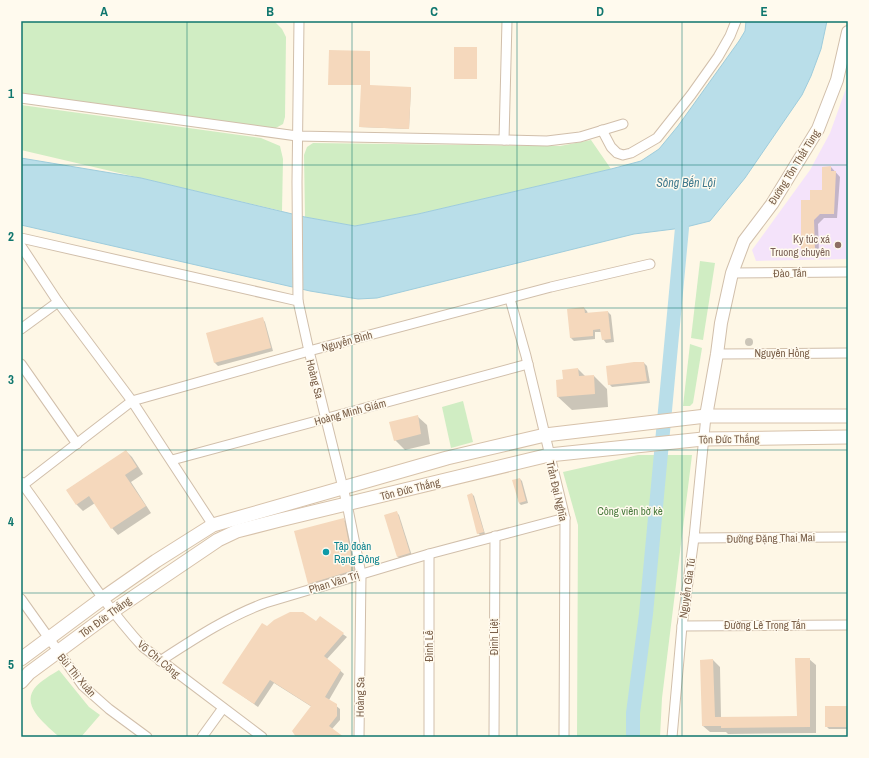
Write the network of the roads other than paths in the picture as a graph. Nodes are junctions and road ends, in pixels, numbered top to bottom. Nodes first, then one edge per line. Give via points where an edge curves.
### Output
1 (299, 21) edge
2 (507, 21) edge
3 (736, 21) edge
4 (848, 32) edge
5 (21, 98) edge
6 (623, 124) dead end
7 (602, 130) junction
8 (298, 136) junction
9 (504, 140) junction
10 (21, 238) edge
11 (21, 246) edge
12 (650, 264) dead end
13 (848, 272) edge
14 (732, 273) junction
15 (510, 299) junction
16 (298, 301) junction
17 (58, 302) junction
18 (21, 329) edge
19 (309, 351) junction
20 (848, 353) edge
21 (717, 354) junction
22 (21, 364) edge
23 (528, 364) junction
24 (132, 401) junction
25 (706, 416) junction
26 (848, 416) edge
27 (325, 419) junction
28 (545, 436) junction
29 (848, 437) edge
30 (703, 439) junction
31 (77, 444) junction
32 (549, 456) junction
33 (172, 460) junction
34 (22, 484) edge
35 (343, 488) junction
36 (347, 504) junction
37 (565, 518) junction
38 (213, 525) junction
39 (495, 536) junction
40 (848, 537) edge
41 (694, 538) junction
42 (429, 554) junction
43 (361, 574) junction
44 (103, 598) junction
45 (21, 599) edge
46 (113, 611) junction
47 (848, 625) edge
48 (682, 626) junction
49 (49, 638) junction
50 (58, 652) junction
51 (21, 660) edge
52 (160, 662) junction
53 (21, 682) edge
54 (222, 708) junction
55 (147, 737) edge
56 (202, 737) edge
57 (262, 737) edge
58 (359, 737) edge
59 (429, 737) edge
60 (494, 737) edge
61 (564, 737) edge
62 (672, 737) edge

1 - 8 street, Hoàng Sa
2 - 9 street
3 - 7 street via 713,63 656,138 623,155 611,147
4 - 14 street, Đường Tôn Thất Tùng via 837,80 818,129 772,204 744,241
5 - 8 street
6 - 7 street
7 - 9 street via 580,137 547,141
8 - 9 street
8 - 16 street, Hoàng Sa
10 - 16 street
11 - 17 street
12 - 15 street, Nguyễn Bình
13 - 14 street, Đào Tấn
14 - 21 street, Đường Tôn Thất Tùng
15 - 19 street, Nguyễn Bình
15 - 23 street, Trần Đại Nghĩa
16 - 19 street, Hoàng Sa
17 - 18 street
17 - 24 street
19 - 24 street, Nguyễn Bình
19 - 27 street, Hoàng Sa
20 - 21 street, Nguyên Hồng
21 - 25 street, Đường Tôn Thất Tùng
22 - 31 street
23 - 27 street, Hoàng Minh Giám
23 - 28 street, Trần Đại Nghĩa
24 - 31 street, Nguyễn Bình
24 - 33 street
25 - 26 main road, Tôn Đức Thắng
25 - 28 main road, Tôn Đức Thắng
25 - 30 street, Nguyễn Gia Tú
27 - 33 street, Hoàng Minh Giám
27 - 35 street, Hoàng Sa
28 - 32 street, Trần Đại Nghĩa
28 - 35 main road, Tôn Đức Thắng via 447,458
29 - 30 main road, Tôn Đức Thắng
30 - 32 main road, Tôn Đức Thắng
30 - 41 street, Nguyễn Gia Tú
31 - 34 street, Nguyễn Bình
32 - 36 main road, Tôn Đức Thắng
32 - 37 street, Trần Đại Nghĩa
33 - 38 street
34 - 44 street, Võ Chí Công
35 - 36 street, Hoàng Sa
35 - 38 main road, Tôn Đức Thắng
36 - 43 street, Hoàng Sa
36 - 46 main road, Tôn Đức Thắng via 238,531 218,540
37 - 39 street, Phan Văn Trị
37 - 61 street, Trần Đại Nghĩa
38 - 44 main road, Tôn Đức Thắng
39 - 42 street, Phan Văn Trị
39 - 60 street, Đinh Liệt
40 - 41 street, Đường Đặng Thai Mai
41 - 48 street, Nguyễn Gia Tú
42 - 43 street, Phan Văn Trị
42 - 59 street, Đinh Lễ
43 - 52 street, Phan Văn Trị via 244,611 207,631
43 - 58 street, Hoàng Sa
44 - 46 street, Võ Chí Công
44 - 49 main road, Tôn Đức Thắng
45 - 49 street, Bùi Thị Xuân
46 - 50 main road, Tôn Đức Thắng
46 - 52 street, Võ Chí Công via 143,648
47 - 48 street, Đường Lê Trọng Tấn
48 - 62 street, Nguyễn Gia Tú
49 - 50 street, Bùi Thị Xuân
49 - 51 main road, Tôn Đức Thắng
50 - 53 main road, Tôn Đức Thắng
50 - 55 street, Bùi Thị Xuân via 91,694
52 - 54 street, Võ Chí Công
54 - 56 street
54 - 57 street, Võ Chí Công

